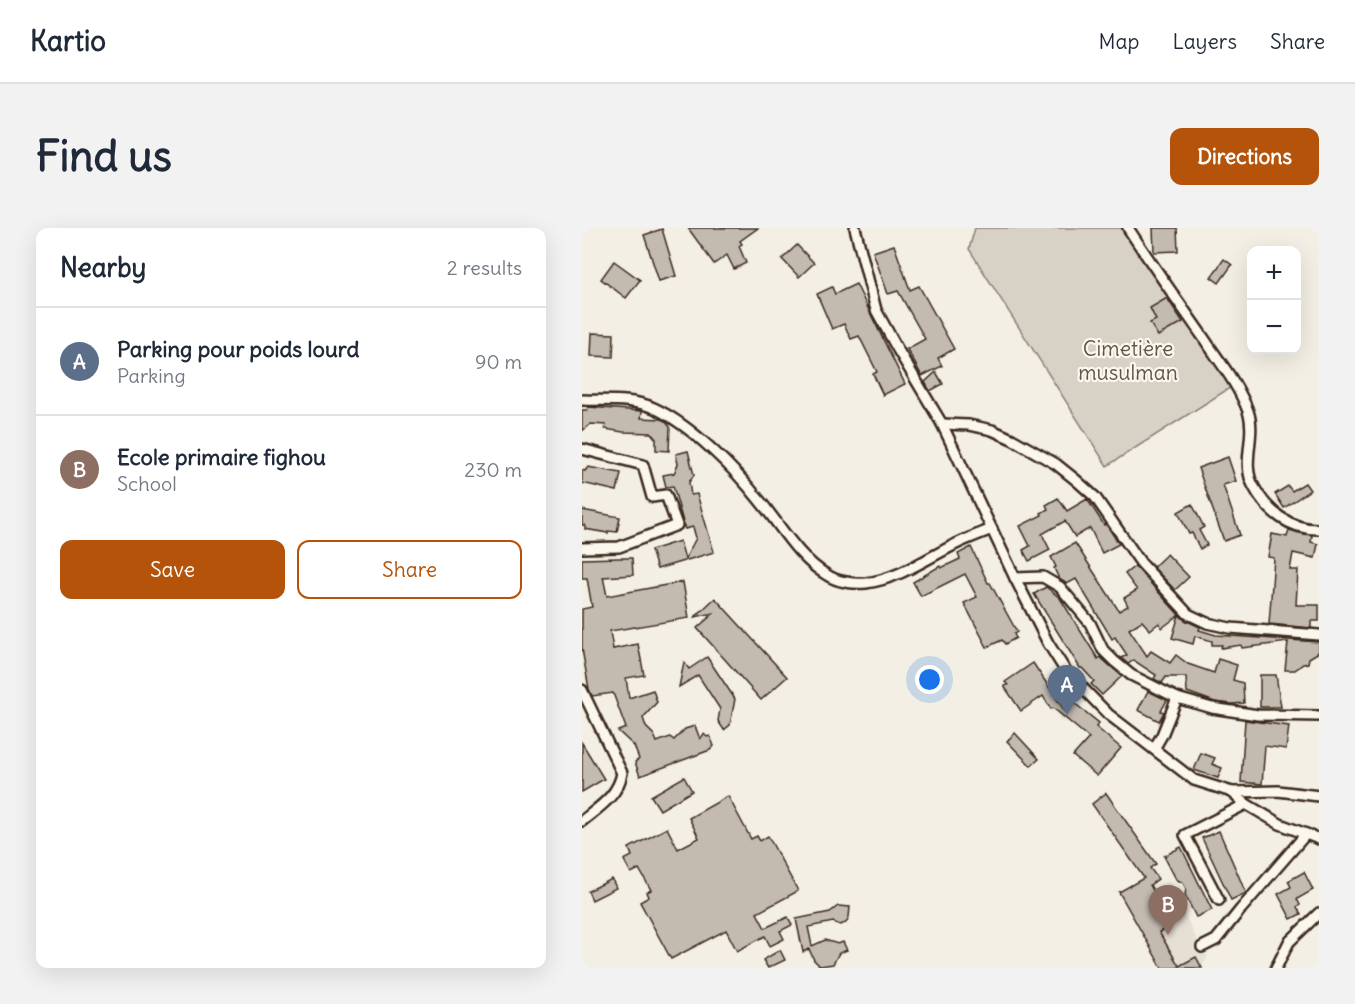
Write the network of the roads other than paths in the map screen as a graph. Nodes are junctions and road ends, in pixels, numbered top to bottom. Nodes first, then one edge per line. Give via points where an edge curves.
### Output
1 (855, 228) edge
2 (1128, 228) edge
3 (582, 400) edge
4 (942, 423) junction
5 (582, 449) edge
6 (992, 529) junction
7 (1319, 529) edge
8 (582, 548) edge
9 (1015, 578) junction
10 (1319, 634) edge
11 (582, 690) edge
12 (1177, 698) junction
13 (1319, 716) edge
14 (1154, 749) junction
15 (1232, 792) junction
16 (1319, 796) edge
17 (1246, 804) junction
18 (582, 821) edge
19 (1306, 834) junction
20 (1319, 839) edge
21 (1219, 900) dead end
22 (1319, 913) edge
23 (1202, 947) dead end
24 (1276, 968) edge

1 - 4 street via 876,310
2 - 7 street via 1236,384 1249,414 1247,469 1254,487 1277,517
3 - 6 street via 636,402 664,413 736,473 804,556 827,576 846,582 885,579
4 - 6 street
4 - 10 street via 992,430 1056,464 1095,497 1141,563 1188,614 1230,628
5 - 8 street via 643,465 652,497 666,495 677,525 619,547
6 - 9 street
9 - 12 street via 1043,577 1060,587 1090,623 1103,650 1114,661 1131,675
9 - 14 street via 1065,670 1108,714
11 - 18 street via 622,773 614,795
12 - 13 street via 1258,715
12 - 14 street
14 - 15 street via 1194,780
15 - 16 street via 1278,791
15 - 17 street
17 - 19 street
17 - 21 street via 1185,835
19 - 20 street
19 - 23 street via 1216,940
22 - 24 street via 1289,942

